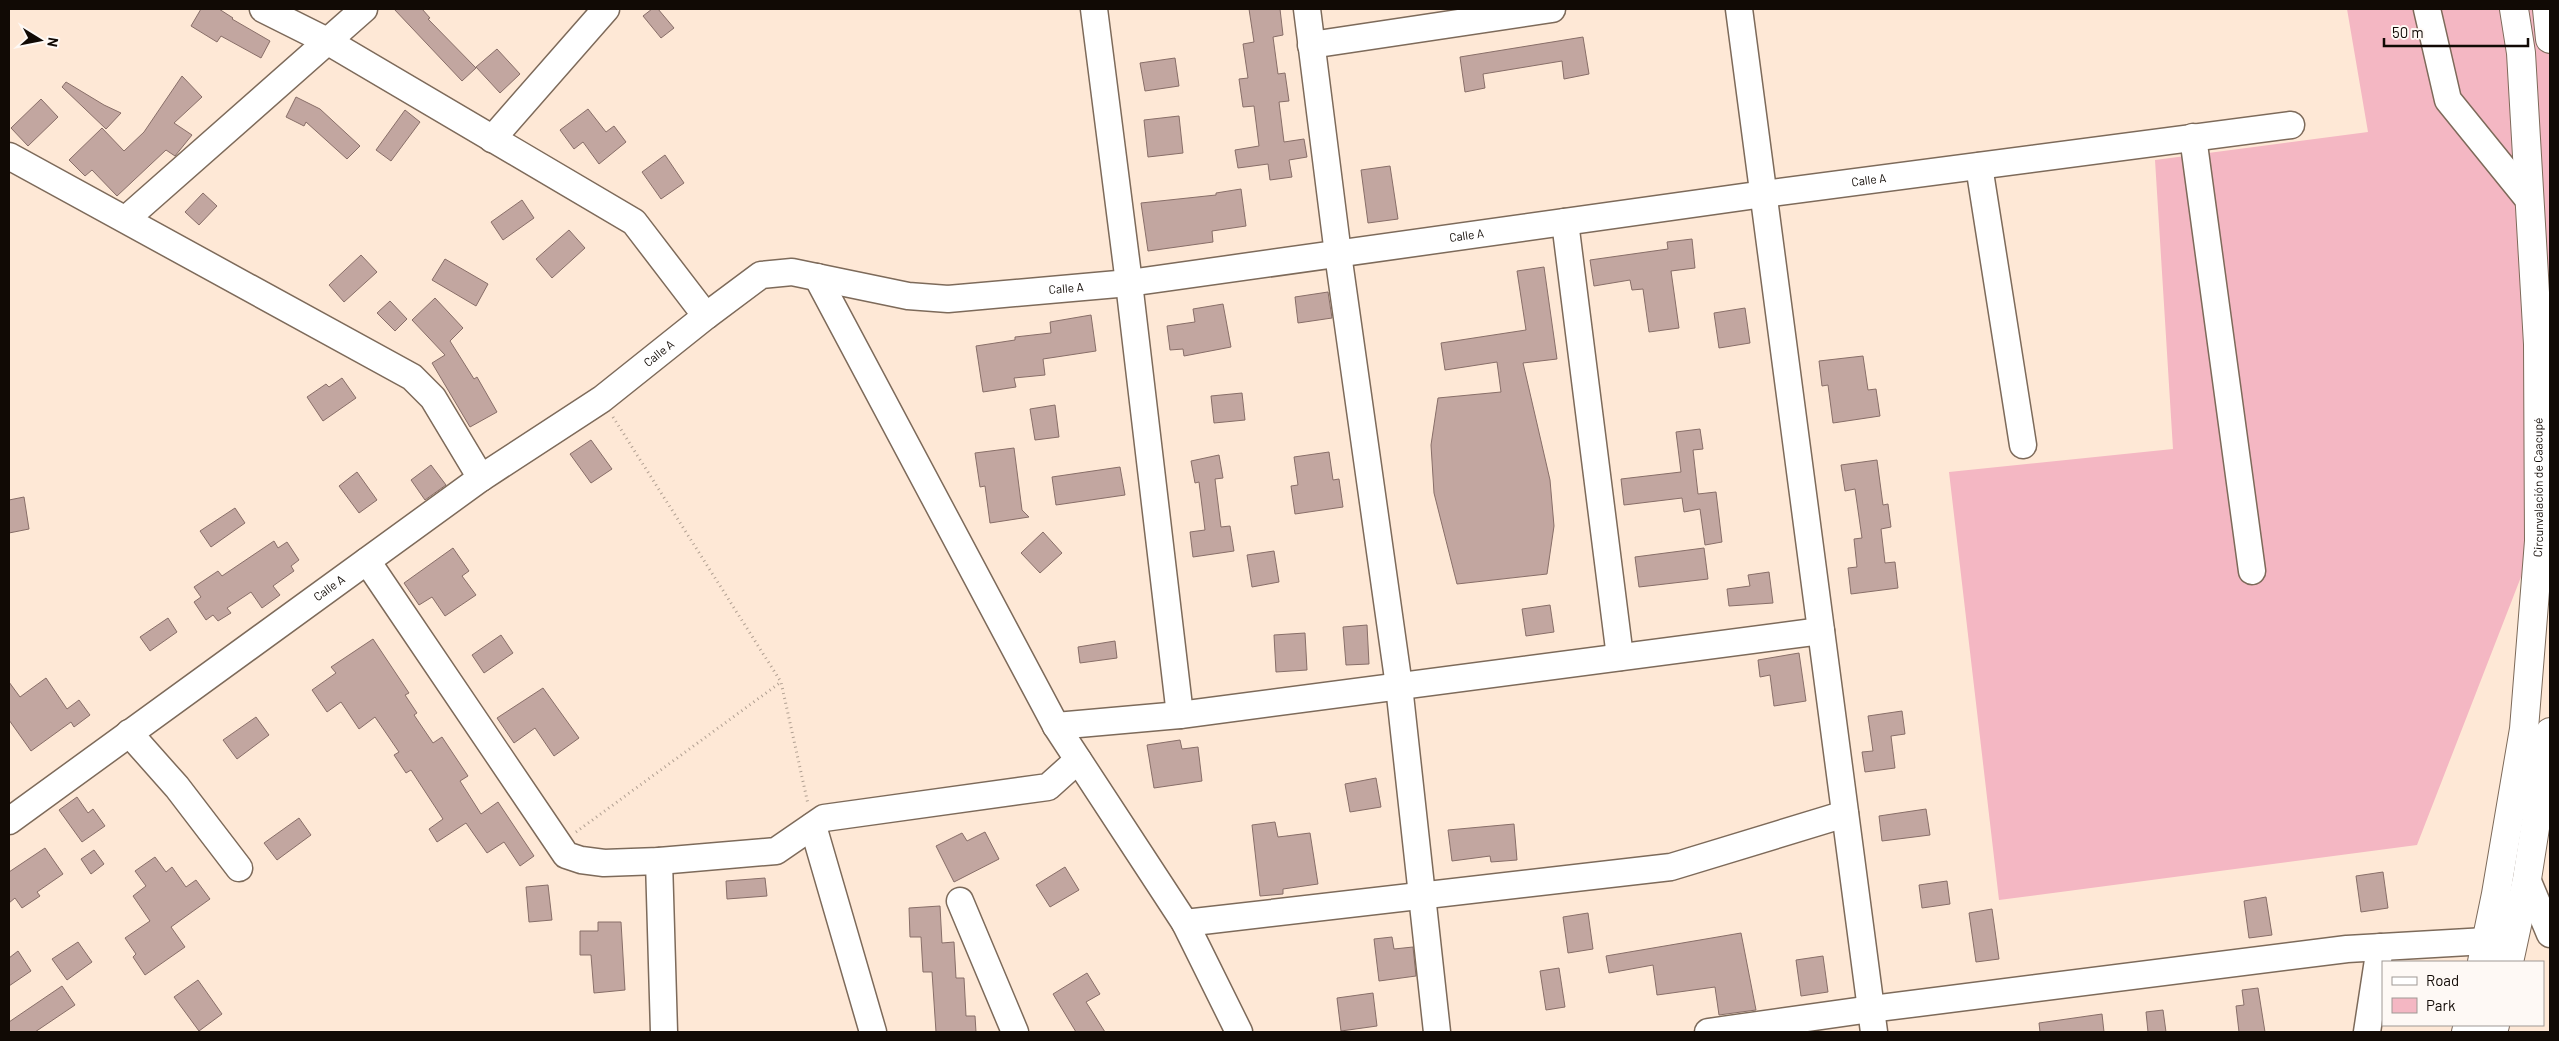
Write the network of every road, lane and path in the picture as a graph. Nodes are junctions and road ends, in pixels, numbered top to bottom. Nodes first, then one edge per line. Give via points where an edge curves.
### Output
1 (263, 9) edge
2 (364, 9) edge
3 (606, 9) edge
4 (1094, 9) edge
5 (1307, 9) edge
6 (1552, 9) edge
7 (1739, 9) edge
8 (2427, 9) edge
9 (2514, 9) edge
10 (2547, 9) edge
11 (2550, 39) edge
12 (327, 41) junction
13 (1311, 45) junction
14 (2291, 125) dead end
15 (2193, 137) junction
16 (492, 139) junction
17 (9, 156) edge
18 (1979, 166) junction
19 (1764, 194) junction
20 (2529, 200) junction
21 (126, 219) junction
22 (1565, 222) junction
23 (1338, 254) junction
24 (817, 277) junction
25 (1129, 283) junction
26 (706, 316) junction
27 (602, 399) junction
28 (2024, 445) dead end
29 (481, 478) junction
30 (367, 561) junction
31 (2252, 571) dead end
32 (1821, 631) junction
33 (1620, 657) junction
34 (781, 682) junction
35 (1399, 686) junction
36 (1180, 715) junction
37 (1056, 726) junction
38 (2550, 732) edge
39 (129, 734) junction
40 (1078, 760) junction
41 (1845, 814) junction
42 (9, 821) edge
43 (813, 826) junction
44 (559, 844) junction
45 (660, 861) junction
46 (239, 868) dead end
47 (2527, 879) junction
48 (1422, 896) junction
49 (960, 901) dead end
50 (1185, 923) junction
51 (2550, 934) edge
52 (2380, 947) junction
53 (2484, 951) edge
54 (2509, 961) edge
55 (1872, 1021) edge
56 (664, 1032) edge
57 (873, 1032) edge
58 (1015, 1032) edge
59 (1239, 1032) edge
60 (1437, 1032) edge
61 (1708, 1032) edge
62 (2367, 1032) edge

1 - 12 street
2 - 12 street
3 - 16 street
4 - 25 street
5 - 13 street
6 - 13 street
7 - 19 street
8 - 20 street via 2448,100
9 - 20 highway, Circunvalación de Caacupé via 2521,52
10 - 11 highway
12 - 16 street
12 - 21 street
13 - 23 street
14 - 15 street, Calle A
15 - 18 street, Calle A
15 - 31 street
16 - 26 street via 634,222
17 - 21 street
18 - 19 street, Calle A
18 - 28 street
19 - 22 street, Calle A
19 - 32 street
20 - 53 highway, Circunvalación de Caacupé via 2538,344 2539,541 2524,729
21 - 29 street via 412,377 433,398
22 - 23 street, Calle A
22 - 33 street
23 - 25 street, Calle A
23 - 35 street
24 - 25 street, Calle A via 908,296 948,298
24 - 26 street, Calle A via 792,272 761,276
24 - 37 street
25 - 36 street
26 - 27 street, Calle A
27 - 29 street, Calle A
27 - 34 path
29 - 30 street, Calle A
30 - 39 street, Calle A
30 - 44 street
32 - 33 street
32 - 41 street
33 - 35 street
34 - 43 path
34 - 44 path
35 - 36 street
35 - 48 street
36 - 37 street
37 - 40 street
38 - 47 highway
39 - 42 street, Calle A
39 - 46 street via 176,787
40 - 43 street via 1048,787 824,818
40 - 50 street
41 - 48 street via 1671,867
41 - 55 street
43 - 45 street via 776,851
43 - 57 street
44 - 45 street via 566,855 581,860 604,863
45 - 56 street
47 - 51 street
47 - 54 highway
48 - 50 street
48 - 60 street
49 - 58 street
50 - 59 street
52 - 53 street
52 - 55 street via 2347,949
52 - 62 street
55 - 61 street

